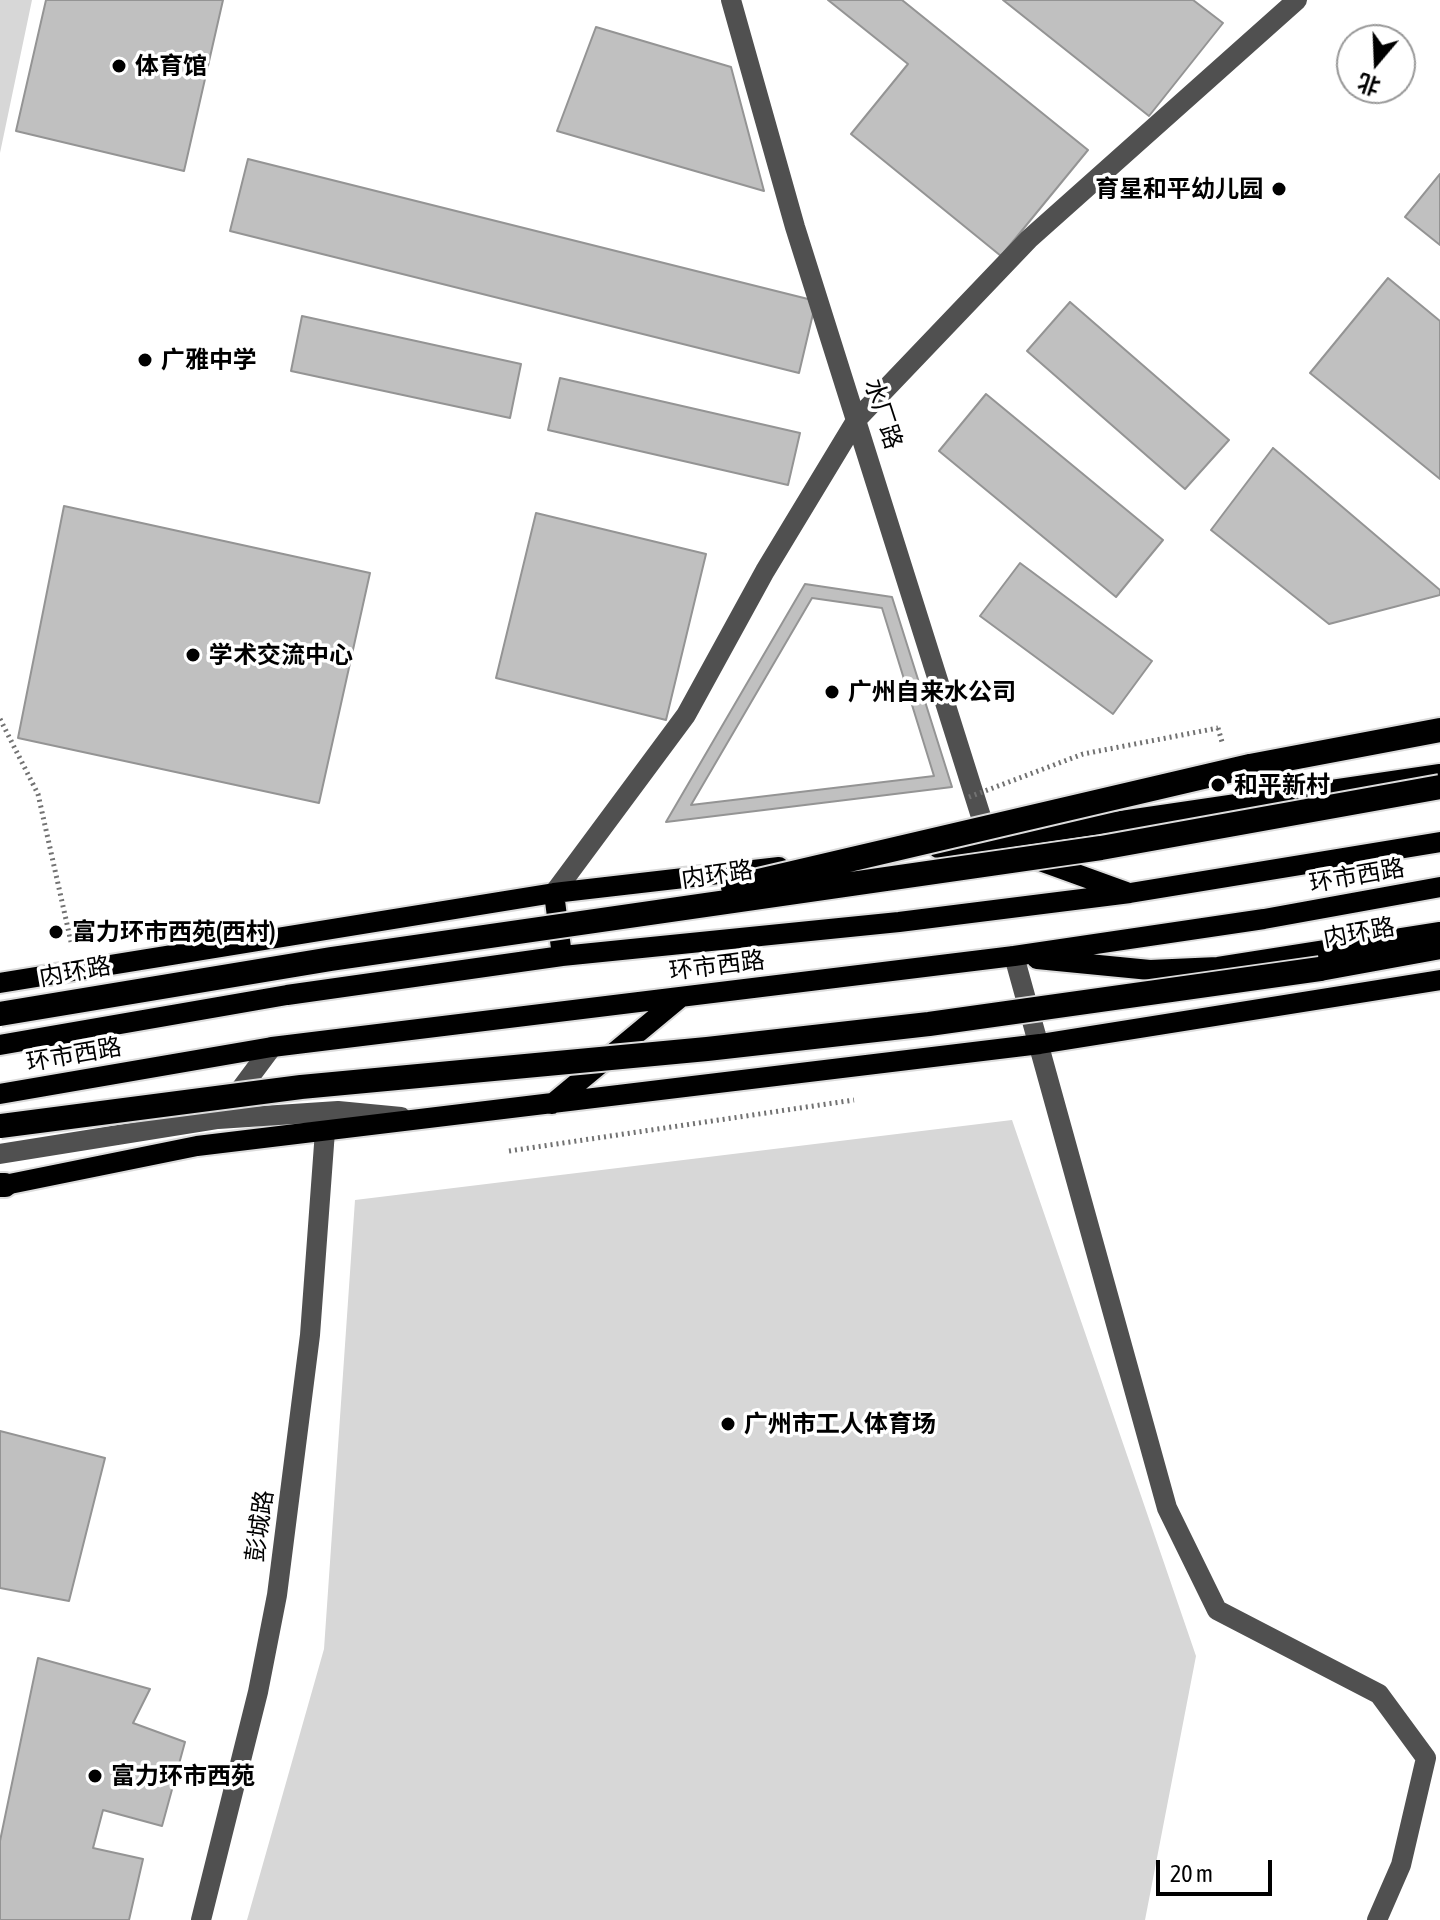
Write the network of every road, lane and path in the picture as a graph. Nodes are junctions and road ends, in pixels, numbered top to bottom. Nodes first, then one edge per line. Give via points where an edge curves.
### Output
1 (731, 0) edge
2 (1297, 0) edge
3 (857, 419) junction
4 (0, 719) edge
5 (1218, 728) dead end
6 (1440, 730) edge
7 (1440, 774) edge
8 (1440, 787) edge
9 (961, 800) dead end
10 (989, 842) junction
11 (1440, 842) edge
12 (1440, 887) edge
13 (554, 893) junction
14 (1130, 893) junction
15 (594, 920) junction
16 (1440, 932) edge
17 (1440, 948) edge
18 (562, 956) junction
19 (1014, 956) junction
20 (78, 970) junction
21 (1440, 980) edge
22 (0, 983) edge
23 (683, 996) junction
24 (0, 1014) edge
25 (1040, 1044) junction
26 (0, 1045) edge
27 (272, 1047) junction
28 (0, 1094) edge
29 (862, 1098) dead end
30 (552, 1104) junction
31 (218, 1119) junction
32 (421, 1119) junction
33 (0, 1126) edge
34 (325, 1131) junction
35 (197, 1146) junction
36 (509, 1151) dead end
37 (0, 1154) edge
38 (2, 1185) edge
39 (201, 1920) edge
40 (1377, 1920) edge

1 - 3 street, 水厂路 via 795,227
2 - 3 street via 1029,239
3 - 10 street, 水厂路
3 - 13 street via 686,715
4 - 20 path via 38,794
5 - 9 path, bridge via 1083,754
6 - 15 highway, bridge via 1250,766
7 - 10 main road
8 - 15 highway, 内环路, bridge via 1101,848
10 - 13 main road
10 - 14 main road
11 - 14 main road, 环市西路
12 - 19 main road, 环市西路
13 - 18 main road
13 - 20 main road
14 - 18 main road, 环市西路
15 - 24 highway, 内环路, bridge
16 - 19 main road via 1218,967 1150,970
17 - 33 highway, 内环路, bridge via 929,1024 301,1087
18 - 26 main road, 环市西路 via 287,995
19 - 23 main road, 环市西路
19 - 25 street
20 - 22 main road
21 - 25 main road
23 - 27 main road, 环市西路
23 - 30 main road
25 - 30 main road
25 - 40 street via 1167,1508 1217,1610 1379,1694 1426,1758 1401,1865
27 - 28 main road, 环市西路
27 - 31 street
29 - 36 path
30 - 32 main road
31 - 32 street via 338,1111
31 - 35 street
31 - 37 street
32 - 34 main road
34 - 35 main road
34 - 39 street, 彭城路 via 310,1335 277,1595
35 - 38 main road

